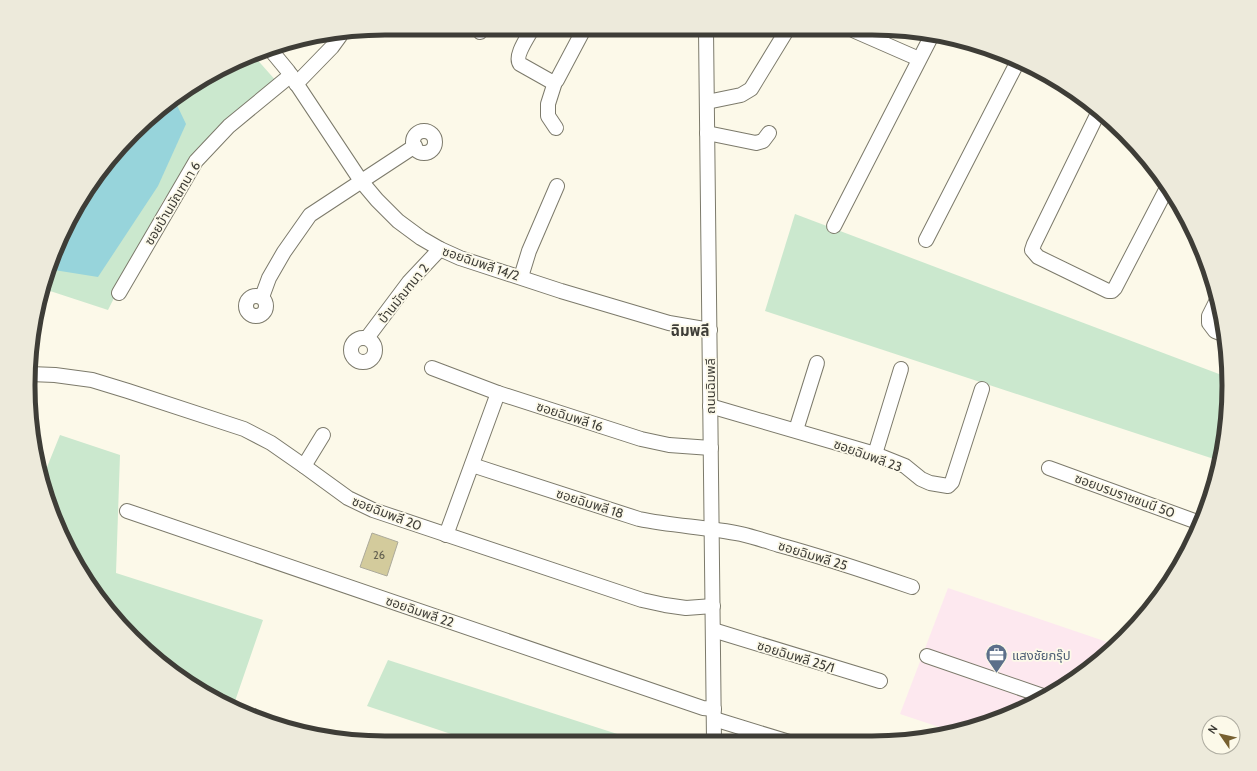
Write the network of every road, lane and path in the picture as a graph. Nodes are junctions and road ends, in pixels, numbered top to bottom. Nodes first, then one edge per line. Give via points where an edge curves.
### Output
1 (529, 35) edge
2 (581, 35) edge
3 (706, 35) edge
4 (713, 35) edge
5 (784, 35) edge
6 (864, 35) edge
7 (338, 38) edge
8 (929, 40) edge
9 (706, 46) junction
10 (274, 54) edge
11 (919, 60) junction
12 (1015, 66) edge
13 (294, 80) junction
14 (555, 82) junction
15 (707, 102) junction
16 (1096, 116) edge
17 (556, 128) dead end
18 (707, 133) junction
19 (770, 133) dead end
20 (415, 146) dead end
21 (361, 181) junction
22 (557, 186) dead end
23 (1164, 193) edge
24 (834, 226) dead end
25 (926, 240) dead end
26 (440, 249) junction
27 (521, 277) junction
28 (119, 293) dead end
29 (262, 297) dead end
30 (1213, 308) edge
31 (710, 330) junction
32 (1218, 332) edge
33 (367, 338) dead end
34 (817, 363) dead end
35 (432, 368) dead end
36 (901, 369) dead end
37 (36, 374) edge
38 (982, 390) dead end
39 (498, 392) junction
40 (710, 406) junction
41 (796, 430) junction
42 (323, 435) dead end
43 (711, 448) junction
44 (875, 454) junction
45 (472, 464) junction
46 (304, 466) junction
47 (1049, 468) dead end
48 (127, 512) dead end
49 (1195, 521) edge
50 (712, 529) junction
51 (446, 535) junction
52 (912, 587) dead end
53 (713, 606) junction
54 (713, 630) junction
55 (927, 656) dead end
56 (880, 681) dead end
57 (1038, 694) edge
58 (714, 714) junction
59 (714, 736) edge
60 (773, 736) edge

1 - 14 street via 518,55 518,61 526,68
2 - 14 street
3 - 9 street, ถนนฉิมพลี
4 - 9 street
5 - 15 street via 751,89 741,95
6 - 11 street
7 - 13 street, ซอยบ้านมัณฑนา 6 via 332,47
8 - 11 street
9 - 15 street, ถนนฉิมพลี
10 - 13 street, ซอยฉิมพลี 14/2
11 - 24 street
12 - 25 street
13 - 21 street, ซอยฉิมพลี 14/2
13 - 28 street, ซอยบ้านมัณฑนา 6 via 229,126 196,161
14 - 17 street via 548,104 548,116
15 - 18 street, ถนนฉิมพลี
16 - 23 street via 1034,244 1032,250 1038,257 1112,291
18 - 19 street via 756,143
18 - 31 street, ถนนฉิมพลี
20 - 21 street
21 - 26 street, ซอยฉิมพลี 14/2 via 398,221
21 - 29 street via 310,215 284,252 269,278
22 - 27 street via 529,251
26 - 27 street, ซอยฉิมพลี 14/2
26 - 33 street, บ้านมัณฑนา 2 via 409,282
27 - 31 street, ซอยฉิมพลี 14/2 via 669,323
30 - 32 street via 1209,324
31 - 40 street, ถนนฉิมพลี
34 - 41 street
35 - 39 street, ซอยฉิมพลี 16
36 - 44 street
37 - 46 street, ซอยฉิมพลี 20 via 92,380 244,429 271,443
38 - 44 street, ซอยฉิมพลี 23 via 952,482 948,486 930,484 905,466
39 - 43 street, ซอยฉิมพลี 16 via 656,444
39 - 45 street
40 - 41 street, ซอยฉิมพลี 23
40 - 43 street, ถนนฉิมพลี
41 - 44 street, ซอยฉิมพลี 23
42 - 46 street
43 - 50 street, ถนนฉิมพลี
45 - 50 street, ซอยฉิมพลี 18 via 639,519
45 - 51 street
46 - 51 street, ซอยฉิมพลี 20 via 348,498 374,510
47 - 49 street, ซอยบรมราชชนนี 50
48 - 58 street, ซอยฉิมพลี 22 via 703,708
50 - 52 street, ซอยฉิมพลี 25 via 824,557
50 - 53 street, ถนนฉิมพลี
51 - 53 street, ซอยฉิมพลี 20 via 642,600 686,608
53 - 54 street, ถนนฉิมพลี
54 - 56 street, ซอยฉิมพลี 25/1
54 - 58 street, ถนนฉิมพลี
55 - 57 street
58 - 59 street, ถนนฉิมพลี
58 - 60 street, ซอยฉิมพลี 22

